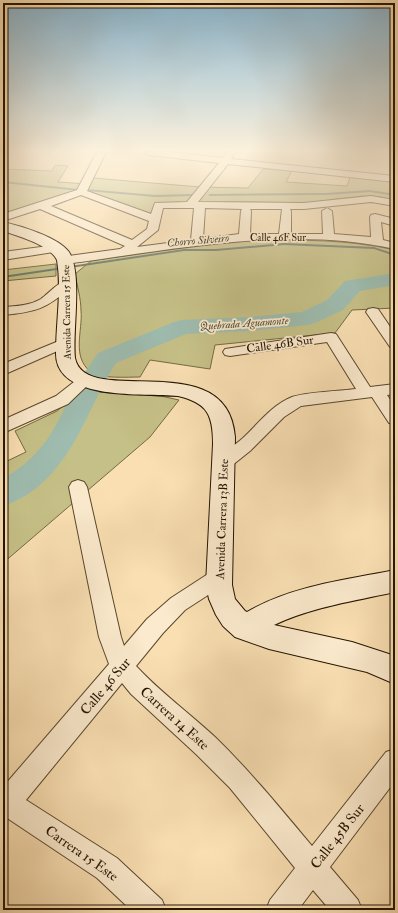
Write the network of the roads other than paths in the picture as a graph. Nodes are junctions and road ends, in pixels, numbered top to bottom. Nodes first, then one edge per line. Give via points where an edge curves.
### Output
1 (73, 195) edge
2 (88, 195) edge
3 (202, 195) edge
4 (395, 203) edge
5 (40, 205) junction
6 (195, 205) junction
7 (246, 211) dead end
8 (286, 211) dead end
9 (327, 211) dead end
10 (3, 218) edge
11 (155, 219) junction
12 (395, 223) edge
13 (3, 226) edge
14 (10, 232) edge
15 (244, 237) junction
16 (285, 237) junction
17 (329, 238) junction
18 (197, 242) junction
19 (377, 242) junction
20 (395, 246) edge
21 (129, 248) junction
22 (3, 256) edge
23 (64, 266) junction
24 (3, 311) edge
25 (373, 312) dead end
26 (66, 342) junction
27 (395, 344) edge
28 (230, 352) dead end
29 (3, 370) edge
30 (84, 381) junction
31 (395, 389) edge
32 (371, 391) junction
33 (395, 419) edge
34 (3, 427) edge
35 (224, 463) junction
36 (78, 487) dead end
37 (218, 578) junction
38 (395, 581) edge
39 (246, 628) junction
40 (121, 666) junction
41 (395, 670) edge
42 (395, 761) edge
43 (5, 805) edge
44 (313, 867) junction
45 (152, 910) edge
46 (280, 910) edge
47 (348, 910) edge

1 - 5 street
2 - 11 street
3 - 6 street
4 - 6 street via 371,199 304,206
5 - 10 street
5 - 21 street
6 - 11 street via 159,204
6 - 18 street
7 - 15 street
8 - 16 street
9 - 17 street
11 - 21 street via 152,230
12 - 19 street via 375,217
13 - 14 main road, Avenida Carrera 15 Este
14 - 23 main road, Avenida Carrera 15 Este
15 - 16 street, Calle 46F Sur
15 - 18 street, Calle 46F Sur
16 - 17 street, Calle 46F Sur
17 - 19 street, Calle 46F Sur
18 - 21 street, Calle 46F Sur
19 - 20 street, Calle 46F Sur
21 - 23 street, Calle 46F Sur
22 - 23 street, Calle 46F Sur
23 - 24 street via 47,302 39,307
23 - 26 main road, Avenida Carrera 15 Este
25 - 27 street
26 - 29 street
26 - 30 main road, Avenida Carrera 15 Este via 66,362 69,369
28 - 32 street, Calle 46B Sur via 331,337
30 - 34 street via 62,400
30 - 35 main road, Avenida Carrera 13B Este via 100,385 184,390 205,398 217,409 222,422
31 - 32 street
32 - 33 street
32 - 35 street via 308,399 288,405
35 - 37 main road, Avenida Carrera 13B Este
36 - 40 street, Carrera 14 Este via 110,637
37 - 39 main road, Avenida Carrera 13B Este via 225,607 234,619
37 - 40 street, Calle 46 Sur via 174,607
38 - 39 main road via 297,603 276,610
39 - 41 main road, Avenida Carrera 13B Este via 287,641 350,655
40 - 43 street, Calle 46 Sur
40 - 44 street, Carrera 14 Este via 139,686 229,768
42 - 44 street, Calle 45B Sur
43 - 45 street, Carrera 15 Este via 107,868
44 - 46 street, Calle 45B Sur
44 - 47 street, Carrera 14 Este

